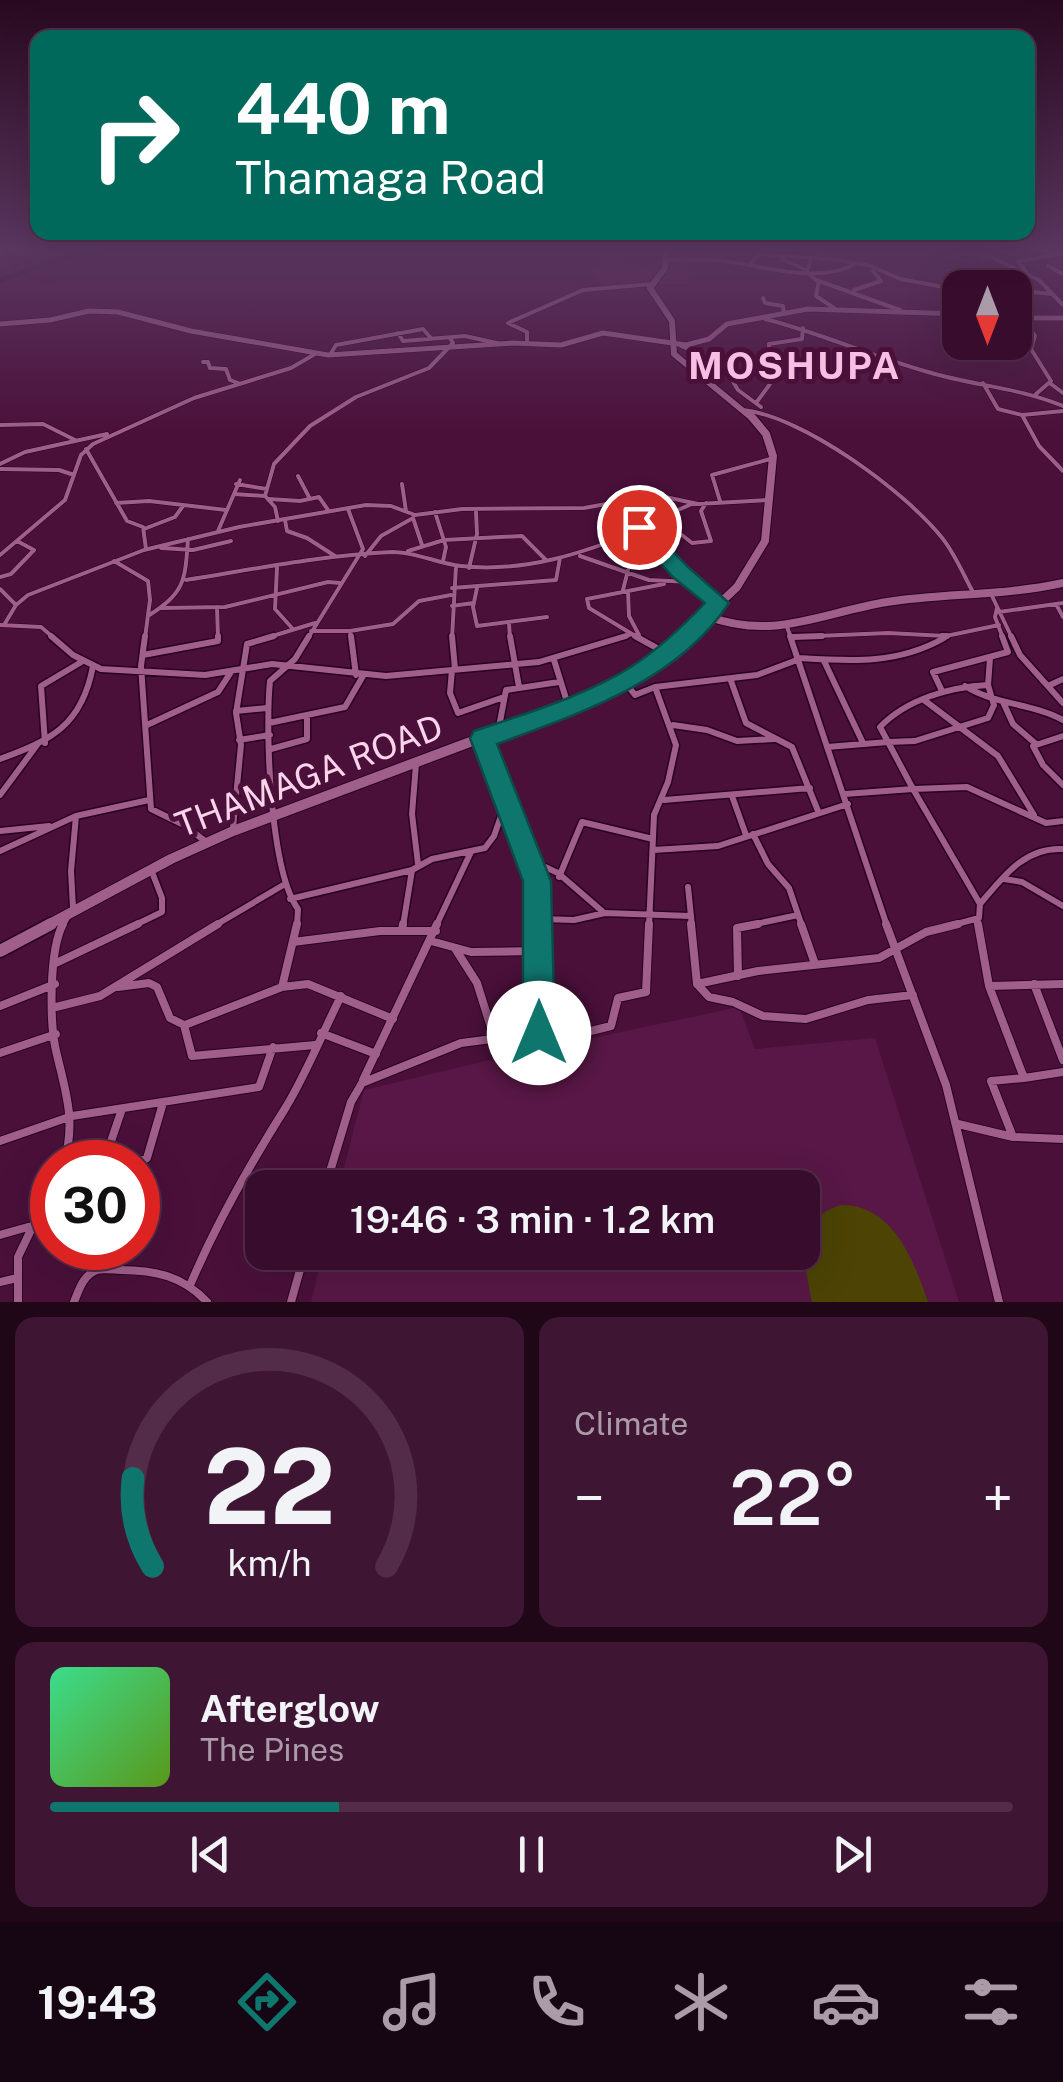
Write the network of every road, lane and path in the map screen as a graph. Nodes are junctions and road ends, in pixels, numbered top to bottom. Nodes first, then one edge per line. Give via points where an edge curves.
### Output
1 (534, 311) edge
2 (665, 311) edge
3 (783, 311) edge
4 (801, 311) edge
5 (877, 311) edge
6 (881, 311) joint
7 (905, 311) edge
8 (784, 314) junction
9 (915, 314) junction
10 (942, 314) edge
11 (1032, 318) edge
12 (1063, 318) edge
13 (766, 319) junction
14 (0, 324) edge
15 (802, 328) junction
16 (398, 333) junction
17 (431, 338) junction
18 (450, 338) junction
19 (412, 340) junction
20 (501, 344) junction
21 (527, 344) junction
22 (674, 345) junction
23 (449, 349) junction
24 (412, 351) junction
25 (425, 351) junction
26 (1032, 351) edge
27 (315, 354) junction
28 (330, 355) junction
29 (203, 362) dead end
30 (982, 383) junction
31 (241, 384) junction
32 (1051, 384) junction
33 (1063, 392) edge
34 (1036, 394) junction
35 (756, 403) junction
36 (1063, 408) edge
37 (763, 409) junction
38 (743, 410) junction
39 (1022, 415) junction
40 (0, 426) edge
41 (115, 433) junction
42 (75, 440) junction
43 (86, 450) junction
44 (774, 458) junction
45 (0, 466) edge
46 (1063, 471) edge
47 (74, 475) junction
48 (298, 476) dead end
49 (402, 484) dead end
50 (267, 489) junction
51 (234, 494) junction
52 (266, 498) junction
53 (312, 498) junction
54 (770, 500) junction
55 (720, 501) junction
56 (287, 502) junction
57 (619, 502) junction
58 (694, 503) junction
59 (706, 503) junction
60 (116, 504) junction
61 (182, 506) junction
62 (275, 507) junction
63 (347, 508) junction
64 (226, 510) junction
65 (328, 510) junction
66 (476, 511) junction
67 (435, 512) junction
68 (411, 515) junction
69 (282, 520) junction
70 (640, 528) junction
71 (144, 529) junction
72 (218, 531) junction
73 (476, 537) junction
74 (188, 539) junction
75 (444, 540) junction
76 (17, 541) junction
77 (231, 541) dead end
78 (652, 542) junction
79 (422, 544) junction
80 (150, 549) junction
81 (590, 550) junction
82 (187, 551) junction
83 (405, 552) junction
84 (0, 555) edge
85 (337, 556) junction
86 (361, 556) junction
87 (576, 556) junction
88 (560, 558) junction
89 (593, 559) junction
90 (112, 560) junction
91 (546, 560) junction
92 (443, 561) junction
93 (456, 566) junction
94 (277, 568) junction
95 (469, 568) junction
96 (628, 570) junction
97 (0, 577) edge
98 (186, 580) junction
99 (340, 582) junction
100 (690, 582) junction
101 (1063, 583) edge
102 (664, 584) junction
103 (477, 588) junction
104 (0, 590) edge
105 (451, 591) junction
106 (625, 591) junction
107 (992, 596) junction
108 (976, 597) junction
109 (274, 598) junction
110 (474, 603) junction
111 (718, 603) junction
112 (1060, 603) edge
113 (16, 605) junction
114 (452, 606) junction
115 (217, 607) junction
116 (162, 608) junction
117 (998, 610) junction
118 (707, 616) junction
119 (1063, 617) edge
120 (146, 618) junction
121 (547, 618) dead end
122 (316, 623) junction
123 (508, 624) junction
124 (786, 624) junction
125 (999, 624) junction
126 (2, 625) edge
127 (292, 628) junction
128 (310, 631) junction
129 (350, 632) junction
130 (636, 635) junction
131 (946, 636) junction
132 (793, 637) junction
133 (143, 654) junction
134 (666, 654) junction
135 (990, 658) junction
136 (797, 659) junction
137 (823, 659) junction
138 (554, 660) junction
139 (82, 661) junction
140 (512, 664) junction
141 (93, 666) junction
142 (290, 666) junction
143 (244, 669) junction
144 (454, 670) junction
145 (141, 672) junction
146 (231, 672) junction
147 (360, 676) junction
148 (1063, 679) edge
149 (730, 680) junction
150 (560, 682) junction
151 (624, 682) junction
152 (988, 685) junction
153 (965, 686) junction
154 (1048, 686) junction
155 (519, 687) junction
156 (654, 688) junction
157 (942, 690) junction
158 (504, 697) junction
159 (992, 699) junction
160 (924, 700) junction
161 (1002, 702) junction
162 (1063, 703) edge
163 (268, 708) junction
164 (570, 708) junction
165 (236, 711) junction
166 (307, 716) junction
167 (1063, 720) edge
168 (670, 723) junction
169 (269, 724) junction
170 (146, 725) junction
171 (964, 726) junction
172 (498, 733) junction
173 (270, 734) junction
174 (1063, 736) edge
175 (483, 738) junction
176 (778, 739) junction
177 (238, 740) junction
178 (888, 742) junction
179 (863, 743) junction
180 (41, 744) junction
181 (1036, 744) junction
182 (827, 747) junction
183 (271, 749) junction
184 (0, 759) edge
185 (416, 764) junction
186 (1063, 785) edge
187 (810, 788) junction
188 (914, 788) junction
189 (0, 794) edge
190 (845, 794) junction
191 (732, 796) junction
192 (508, 799) junction
193 (149, 800) junction
194 (662, 800) junction
195 (848, 804) junction
196 (818, 811) junction
197 (276, 815) junction
198 (76, 816) junction
199 (1036, 818) junction
200 (1063, 821) edge
201 (52, 825) junction
202 (0, 831) edge
203 (233, 832) junction
204 (750, 835) junction
205 (653, 839) junction
206 (207, 843) junction
207 (1063, 848) edge
208 (653, 850) junction
209 (0, 851) edge
210 (472, 852) junction
211 (530, 860) junction
212 (415, 867) junction
213 (151, 870) junction
214 (559, 876) junction
215 (1004, 879) junction
216 (285, 884) junction
217 (688, 887) dead end
218 (290, 898) junction
219 (980, 904) junction
220 (1063, 906) edge
221 (605, 913) junction
222 (799, 914) junction
223 (71, 915) junction
224 (652, 916) junction
225 (690, 916) junction
226 (540, 919) junction
227 (976, 919) junction
228 (402, 930) junction
229 (436, 931) junction
230 (430, 940) junction
231 (292, 942) junction
232 (895, 948) junction
233 (456, 950) junction
234 (540, 950) junction
235 (0, 951) edge
236 (54, 964) junction
237 (815, 964) junction
238 (738, 976) junction
239 (55, 984) junction
240 (697, 984) junction
241 (1034, 984) junction
242 (1063, 984) edge
243 (989, 986) junction
244 (282, 987) junction
245 (117, 988) junction
246 (913, 995) junction
247 (341, 996) junction
248 (0, 1006) edge
249 (56, 1007) junction
250 (393, 1019) junction
251 (184, 1025) junction
252 (321, 1033) junction
253 (539, 1033) junction
254 (56, 1034) junction
255 (494, 1037) junction
256 (315, 1044) junction
257 (273, 1047) junction
258 (0, 1053) edge
259 (376, 1054) junction
260 (1063, 1060) edge
261 (1063, 1072) edge
262 (1024, 1078) junction
263 (362, 1083) junction
264 (163, 1103) junction
265 (122, 1109) junction
266 (72, 1116) junction
267 (956, 1124) junction
268 (1013, 1137) junction
269 (1063, 1139) edge
270 (71, 1140) edge
271 (111, 1140) edge
272 (152, 1140) edge
273 (0, 1141) edge
274 (331, 1170) edge
275 (30, 1227) edge
276 (30, 1234) edge
277 (0, 1236) edge
278 (300, 1270) edge
279 (17, 1278) junction
280 (0, 1282) edge
281 (191, 1283) junction
282 (18, 1302) edge
283 (74, 1302) edge
284 (207, 1302) edge
285 (290, 1302) edge
286 (999, 1302) edge

1 - 21 street via 508,322 527,332
2 - 22 main road
3 - 8 street
4 - 8 street
5 - 6 street
6 - 9 street
7 - 9 street
8 - 13 street
9 - 10 street
11 - 12 street
13 - 15 street
13 - 22 street via 727,324 709,340
14 - 27 street via 118,312
15 - 30 street via 929,373
15 - 35 street via 802,340 769,344 770,384
16 - 17 street via 425,329
16 - 19 street
16 - 28 street via 336,344
17 - 18 street
17 - 19 street
17 - 25 street
18 - 20 street via 467,334
18 - 23 street
19 - 24 street
20 - 21 street
20 - 23 street
21 - 22 street via 603,333
22 - 35 street via 716,359
22 - 38 main road via 686,367
23 - 25 street
23 - 50 street via 429,368 356,398 310,426 275,463
24 - 25 street
24 - 28 street
26 - 32 street
27 - 28 street
27 - 31 street
29 - 31 street via 226,369
30 - 34 street
30 - 39 street via 1000,410
31 - 41 street
32 - 33 street
32 - 34 street
34 - 36 street
35 - 37 street
36 - 39 street
37 - 38 street
37 - 108 street via 834,448 903,502 942,538
38 - 44 main road via 766,433
39 - 46 street via 1038,446
40 - 42 street via 43,424
41 - 42 street
41 - 43 street
42 - 45 street via 19,454
43 - 47 street
43 - 60 street
44 - 54 main road, THAMAGA ROAD
44 - 55 street via 712,475
45 - 47 street
47 - 76 street via 65,500
48 - 53 street
49 - 68 street
50 - 51 street via 238,482
50 - 52 street
51 - 52 street
51 - 64 street
52 - 56 street
52 - 62 street
53 - 56 street
53 - 65 street
54 - 55 street
54 - 111 main road, THAMAGA ROAD via 762,550
55 - 59 street
56 - 62 street
57 - 58 street via 664,495
57 - 66 street
57 - 70 street
58 - 59 street
58 - 70 street
59 - 78 street via 701,510 711,541 692,543 682,535
60 - 61 street
60 - 71 street via 127,521
61 - 64 street
61 - 71 street via 175,517
62 - 69 street
63 - 65 street
63 - 68 street via 377,504
63 - 86 street
64 - 72 street
65 - 69 street
66 - 67 street
66 - 73 street
67 - 68 street
67 - 75 street
68 - 79 street
68 - 86 street
69 - 72 street
69 - 85 street via 286,531
70 - 78 street
70 - 81 street
71 - 80 street
72 - 74 street
73 - 75 street
73 - 91 street via 525,536
73 - 95 street
74 - 80 street
74 - 82 street
75 - 79 street
75 - 92 street
76 - 84 street
76 - 97 street via 34,550
77 - 82 street
78 - 100 street
79 - 83 street
80 - 82 street
80 - 90 street
81 - 87 street
81 - 89 street
82 - 98 street
83 - 86 street
83 - 92 street
85 - 86 street
85 - 94 street
86 - 99 street
87 - 88 street
87 - 89 street
88 - 91 street
88 - 103 street via 556,580
89 - 96 street
90 - 113 street
90 - 120 street via 147,579
91 - 95 street
92 - 93 street
93 - 95 street
93 - 105 street
94 - 98 street
94 - 109 street
96 - 102 street
96 - 106 street
98 - 116 street via 181,594
99 - 109 street
99 - 122 street
100 - 102 street
100 - 111 street
101 - 107 main road
102 - 106 street via 649,593
103 - 105 street
103 - 110 street
104 - 113 street
105 - 114 street
105 - 129 street via 416,603 396,622
106 - 130 street
106 - 130 street via 586,602
107 - 108 main road
107 - 117 street
108 - 124 main road via 889,602
109 - 115 street
109 - 127 street via 276,612
110 - 114 street
110 - 123 street via 476,626
111 - 118 main road, THAMAGA ROAD
112 - 117 street
112 - 119 street
113 - 126 street
114 - 144 street
115 - 116 street
115 - 133 street via 217,642
116 - 120 street
117 - 125 street
117 - 154 street via 1020,655
118 - 124 main road via 746,629
118 - 134 main road, THAMAGA ROAD
120 - 133 street
121 - 123 street
122 - 127 street
122 - 128 street
123 - 140 street
124 - 132 street
125 - 131 street
125 - 135 street via 1008,652
126 - 139 street via 41,627
127 - 143 street via 248,643
128 - 129 street
128 - 142 street
129 - 147 street
130 - 134 street
130 - 138 street
131 - 132 street
131 - 137 street via 917,652 864,663
132 - 136 street
133 - 145 street
134 - 151 main road, THAMAGA ROAD
135 - 152 street
135 - 157 street via 934,672
136 - 137 street
136 - 149 street
136 - 182 street
137 - 179 street
138 - 140 street
138 - 150 street
139 - 141 street
139 - 180 street via 41,686
140 - 144 street
140 - 155 street
141 - 145 street
141 - 180 street via 80,702
142 - 143 street
142 - 147 street
142 - 163 street via 271,679
143 - 146 street
143 - 165 street
144 - 147 street
144 - 158 street via 450,693 458,714
145 - 146 street
145 - 170 street
146 - 170 street via 218,692
147 - 166 street via 349,704
148 - 154 street
149 - 156 street
149 - 176 street via 743,720
150 - 155 street
150 - 164 street
151 - 156 street via 635,695
151 - 164 main road, THAMAGA ROAD
152 - 153 street
152 - 159 street
153 - 157 street
153 - 159 street
154 - 162 street
155 - 158 street
156 - 168 street via 657,707
157 - 160 street
158 - 172 street
159 - 161 street
159 - 171 street via 989,717
160 - 171 street
160 - 178 street via 889,714 880,726
161 - 167 street
161 - 181 street via 1013,724
163 - 165 street
163 - 169 street
164 - 172 main road, THAMAGA ROAD
165 - 177 street
166 - 169 street
166 - 183 street via 307,739
168 - 176 street via 737,741
168 - 194 street via 675,750
169 - 173 street
170 - 193 street
171 - 178 street
171 - 199 street via 1002,762
172 - 175 main road, THAMAGA ROAD
173 - 177 street
173 - 183 street
174 - 181 street
175 - 185 main road, THAMAGA ROAD
175 - 192 street
176 - 187 street via 792,746
177 - 203 street
178 - 179 street
178 - 188 street
179 - 182 street
180 - 184 street
180 - 189 street
181 - 186 street via 1041,763
182 - 190 street
183 - 197 street
185 - 197 main road, THAMAGA ROAD
185 - 212 street
187 - 191 street
187 - 196 street
188 - 190 street
188 - 199 street via 967,787
188 - 219 street
190 - 195 street
191 - 194 street
191 - 204 street
192 - 210 street via 488,848
192 - 211 street
193 - 198 street
193 - 206 street via 151,809
194 - 205 street
195 - 196 street
195 - 232 street
196 - 204 street
197 - 203 main road, THAMAGA ROAD
197 - 216 street
198 - 201 street
198 - 223 street
199 - 200 street
201 - 202 street
201 - 209 street
203 - 206 main road, THAMAGA ROAD
204 - 208 street via 711,847
204 - 222 street via 789,888
205 - 208 street
205 - 214 street via 582,822
206 - 213 main road, THAMAGA ROAD
207 - 215 street via 1028,854
208 - 224 street
210 - 212 street via 449,852
210 - 229 street
211 - 214 street via 546,863
211 - 226 street
212 - 218 street
212 - 228 street
213 - 223 main road, THAMAGA ROAD
213 - 236 street via 162,912
214 - 221 street
215 - 219 street
215 - 220 street
216 - 218 street
216 - 245 street
217 - 225 street
218 - 231 street via 298,917
219 - 227 street
221 - 224 street
221 - 226 street
222 - 237 street
222 - 238 street via 736,928
223 - 235 main road, THAMAGA ROAD
223 - 236 street via 58,935
224 - 225 street
224 - 253 street via 644,994 616,1000 607,1029 540,1044
225 - 240 street
226 - 234 street
227 - 232 street
227 - 243 street
228 - 229 street
228 - 231 street
229 - 230 street
230 - 233 street
230 - 250 street
231 - 244 street
232 - 237 street via 879,958
232 - 246 street
233 - 234 street
233 - 255 street via 477,983
234 - 253 street
236 - 239 street
237 - 238 street
238 - 240 street
239 - 248 street
239 - 249 street
240 - 246 street via 709,998 776,1018 824,1016 868,1000
241 - 242 street
241 - 243 street
241 - 260 street
243 - 262 street
244 - 247 street via 308,984
244 - 251 street
245 - 249 street
245 - 251 street via 154,984 170,1018
246 - 267 street
247 - 250 street
247 - 252 street
249 - 254 street
250 - 259 street
251 - 257 street via 192,1056
252 - 256 street
252 - 259 street
253 - 255 street
254 - 258 street
254 - 266 street
255 - 263 street via 461,1043
256 - 257 street
256 - 281 street
257 - 264 street via 261,1086
259 - 263 street
261 - 262 street
262 - 268 street via 991,1081
263 - 274 street
264 - 265 street
264 - 272 street
265 - 266 street
265 - 271 street
266 - 270 street
266 - 273 street
267 - 268 street
267 - 286 street
268 - 269 street
275 - 277 street
276 - 279 street via 18,1257
278 - 285 street
279 - 280 street
279 - 282 street
281 - 283 street via 160,1273 97,1270 82,1281
281 - 284 street

